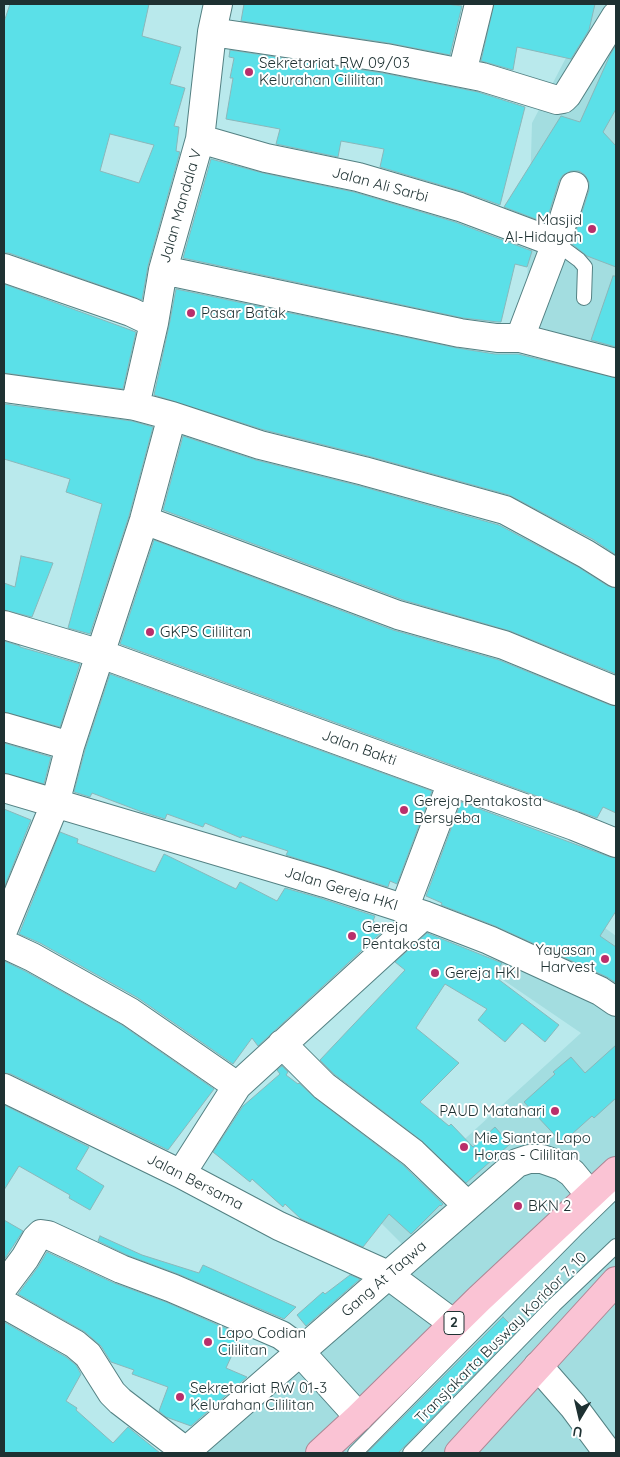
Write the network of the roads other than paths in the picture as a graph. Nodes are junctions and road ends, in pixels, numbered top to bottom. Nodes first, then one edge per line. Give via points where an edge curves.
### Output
1 (218, 4) edge
2 (479, 4) edge
3 (616, 16) edge
4 (212, 32) junction
5 (462, 73) junction
6 (200, 139) junction
7 (574, 186) dead end
8 (556, 243) junction
9 (4, 268) edge
10 (163, 270) junction
11 (584, 298) dead end
12 (154, 323) junction
13 (520, 338) junction
14 (616, 363) edge
15 (4, 388) edge
16 (135, 406) junction
17 (172, 416) junction
18 (144, 520) junction
19 (616, 573) edge
20 (4, 625) edge
21 (101, 654) junction
22 (616, 691) edge
23 (4, 727) edge
24 (70, 746) junction
25 (452, 782) junction
26 (4, 788) edge
27 (55, 804) junction
28 (616, 843) edge
29 (414, 912) junction
30 (4, 928) edge
31 (4, 944) edge
32 (616, 1002) edge
33 (282, 1044) junction
34 (237, 1086) junction
35 (4, 1088) edge
36 (616, 1171) edge
37 (181, 1174) junction
38 (603, 1193) edge
39 (467, 1205) junction
40 (616, 1246) edge
41 (388, 1275) junction
42 (616, 1281) edge
43 (4, 1286) edge
44 (4, 1304) edge
45 (454, 1324) junction
46 (300, 1353) junction
47 (538, 1366) junction
48 (359, 1417) junction
49 (186, 1453) edge
50 (320, 1453) edge
51 (356, 1453) edge
52 (410, 1453) edge
53 (459, 1453) edge
54 (608, 1453) edge

1 - 4 street, Jalan Mandala V
2 - 5 street
3 - 5 street via 563,99
4 - 5 street via 386,58
4 - 6 street, Jalan Mandala V
6 - 8 street, Jalan Ali Sarbi via 266,158 386,185 460,207
6 - 10 street, Jalan Mandala V
7 - 8 street
8 - 11 lane via 584,267
8 - 13 street
9 - 12 street
10 - 12 street, Jalan Mandala V
10 - 13 street via 460,333
12 - 16 street, Jalan Mandala V
13 - 14 street
15 - 16 street
16 - 17 street
17 - 18 street
17 - 19 street via 260,445 504,510
18 - 21 street
18 - 22 street via 398,615 504,644
20 - 21 street, Jalan Bakti
21 - 24 street
21 - 25 street, Jalan Bakti
23 - 24 street
24 - 27 street
25 - 28 street, Jalan Bakti
25 - 29 street
26 - 27 street, Jalan Gereja HKI
27 - 29 street, Jalan Gereja HKI
27 - 30 street
29 - 32 street, Jalan Gereja HKI via 489,940 600,991
29 - 33 street
31 - 34 street via 130,1012
33 - 34 street
33 - 39 street via 324,1086 413,1154
34 - 37 street
35 - 37 street, Jalan Bersama
36 - 38 highway, 2
37 - 41 street, Jalan Bersama via 279,1226
38 - 39 street, Gang At Taqwa via 562,1166 529,1159 516,1163
38 - 45 highway, 2
38 - 51 lane, Transjakarta Busway Koridor 7, 10 via 562,1243
39 - 41 street, Gang At Taqwa
40 - 52 lane, Transjakarta Busway Koridor 7, 10
41 - 45 street, Jalan Bersama
41 - 46 street, Gang At Taqwa
42 - 47 highway
43 - 46 street via 36,1239 41,1234 48,1235 120,1269 280,1335
44 - 49 street via 75,1344 88,1355 120,1401
45 - 48 highway, 2
46 - 48 street
46 - 49 street, Gang At Taqwa
47 - 53 highway
47 - 54 street
48 - 50 highway, 2

